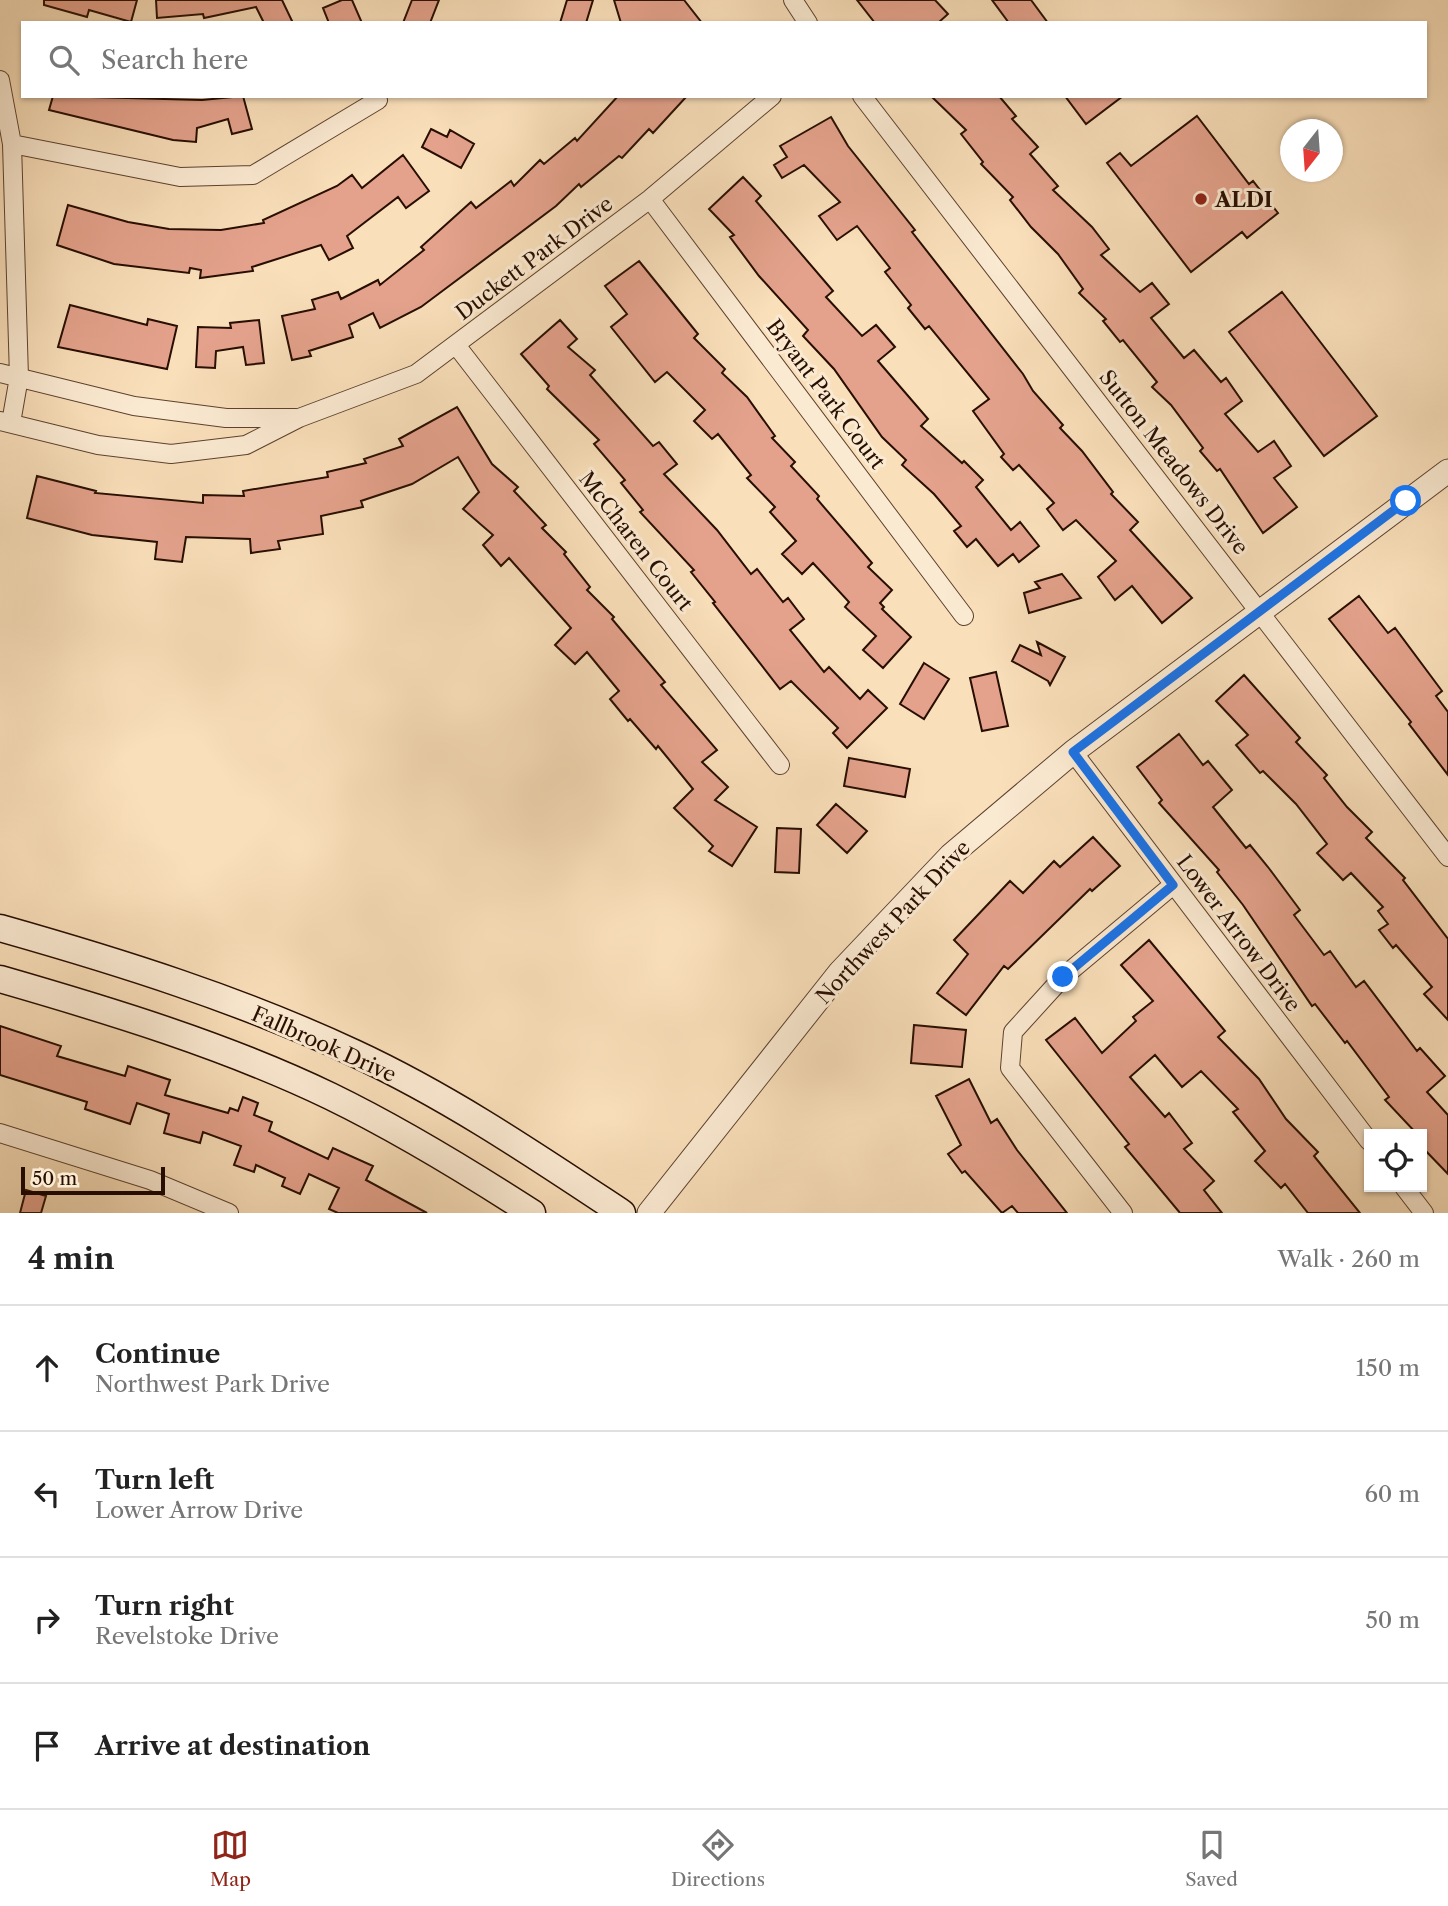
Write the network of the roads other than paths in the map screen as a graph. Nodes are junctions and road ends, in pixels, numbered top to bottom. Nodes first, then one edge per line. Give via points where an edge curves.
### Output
1 (793, 0) edge
2 (807, 21) edge
3 (0, 80) edge
4 (770, 98) edge
5 (864, 98) edge
6 (378, 100) dead end
7 (12, 144) junction
8 (650, 199) junction
9 (456, 345) junction
10 (0, 373) edge
11 (19, 377) junction
12 (299, 418) junction
13 (6, 422) edge
14 (1448, 471) edge
15 (1260, 610) junction
16 (964, 616) dead end
17 (1073, 752) junction
18 (780, 765) dead end
19 (1448, 857) edge
20 (1173, 885) junction
21 (0, 928) edge
22 (0, 979) edge
23 (1, 1133) edge
24 (1364, 1134) edge
25 (1408, 1192) edge
26 (229, 1213) edge
27 (532, 1213) edge
28 (622, 1213) edge
29 (649, 1213) edge
30 (1123, 1213) edge
31 (1424, 1213) edge

1 - 2 street
3 - 7 street
4 - 8 street, Duckett Park Drive
5 - 15 street, Sutton Meadows Drive
6 - 7 street via 253,175 180,177
7 - 11 street
8 - 9 street, Duckett Park Drive
8 - 16 street, Bryant Park Court
9 - 12 street, Duckett Park Drive via 416,374
9 - 18 street, McCharen Court
10 - 11 street, Duckett Park Drive
11 - 12 street, Duckett Park Drive via 134,406 226,418
11 - 13 street
12 - 13 street, Duckett Park Drive via 246,445 171,454 99,445
14 - 15 street, Northwest Park Drive
15 - 17 street, Northwest Park Drive
15 - 19 street, Sutton Meadows Drive
17 - 20 street, Lower Arrow Drive
17 - 29 street, Northwest Park Drive via 951,855 840,972
20 - 24 street, Lower Arrow Drive
20 - 30 street via 1063,977 1013,1032 1010,1068
21 - 28 main road, Fallbrook Drive via 102,957 354,1053 489,1124
22 - 27 main road via 207,1046 329,1096
23 - 26 street via 150,1180
25 - 31 street

